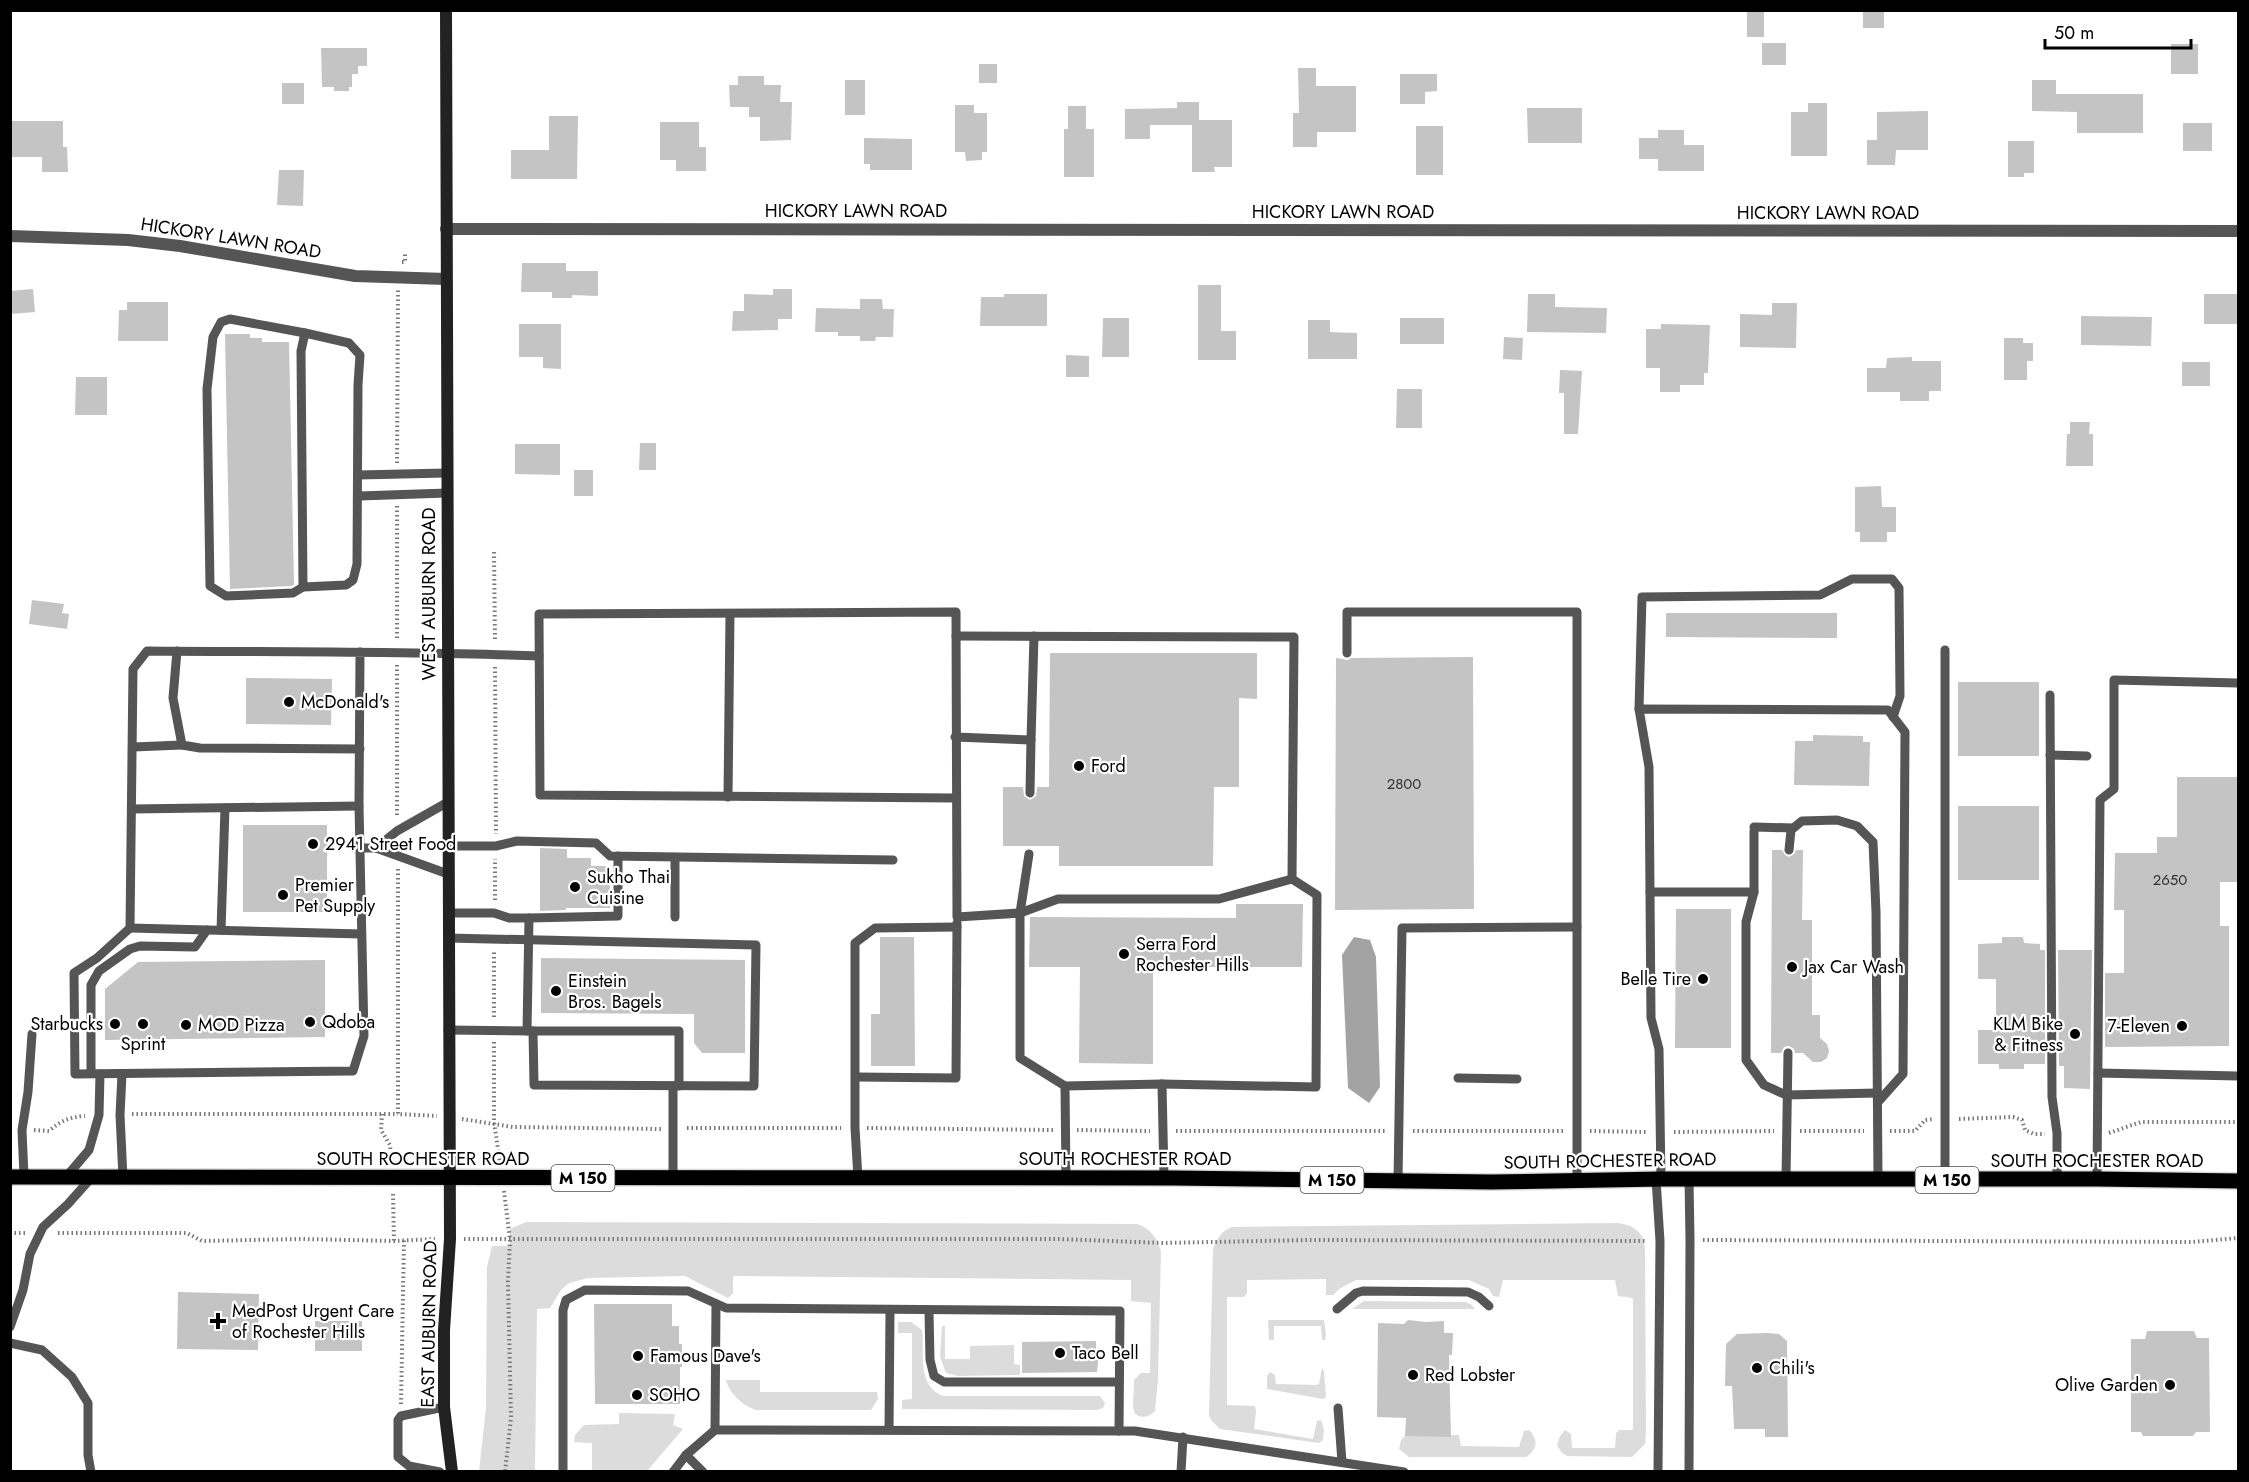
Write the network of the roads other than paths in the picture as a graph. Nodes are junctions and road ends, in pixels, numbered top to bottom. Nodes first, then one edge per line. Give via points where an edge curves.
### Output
1 (446, 10) edge
2 (446, 229) junction
3 (2238, 231) edge
4 (10, 236) edge
5 (446, 279) junction
6 (305, 333) junction
7 (446, 473) junction
8 (358, 475) junction
9 (447, 493) junction
10 (359, 496) junction
11 (303, 587) junction
12 (730, 614) junction
13 (956, 636) junction
14 (1034, 636) junction
15 (1945, 650) dead end
16 (177, 651) junction
17 (360, 652) junction
18 (448, 653) junction
19 (1347, 653) dead end
20 (539, 656) junction
21 (2238, 683) edge
22 (2050, 694) dead end
23 (1639, 709) junction
24 (1893, 717) junction
25 (955, 737) junction
26 (1031, 740) junction
27 (182, 745) junction
28 (133, 747) junction
29 (360, 749) junction
30 (2050, 754) junction
31 (2087, 756) dead end
32 (1030, 793) dead end
33 (728, 797) junction
34 (955, 798) junction
35 (448, 802) junction
36 (359, 806) junction
37 (225, 808) junction
38 (132, 809) junction
39 (1793, 828) junction
40 (448, 846) junction
41 (360, 848) junction
42 (376, 848) junction
43 (1789, 850) dead end
44 (1029, 855) dead end
45 (618, 856) junction
46 (675, 858) junction
47 (893, 860) dead end
48 (448, 874) junction
49 (1292, 879) junction
50 (1650, 892) junction
51 (1754, 892) junction
52 (448, 913) junction
53 (1020, 914) junction
54 (675, 917) dead end
55 (957, 917) junction
56 (529, 918) junction
57 (957, 927) junction
58 (1577, 927) junction
59 (130, 928) junction
60 (207, 930) junction
61 (221, 930) junction
62 (361, 934) junction
63 (448, 938) junction
64 (529, 940) junction
65 (448, 1030) junction
66 (530, 1031) junction
67 (32, 1034) dead end
68 (1788, 1053) dead end
69 (2098, 1073) junction
70 (96, 1074) junction
71 (122, 1074) junction
72 (2238, 1076) edge
73 (856, 1077) junction
74 (1458, 1078) dead end
75 (1517, 1079) dead end
76 (1162, 1084) junction
77 (676, 1086) junction
78 (1065, 1086) junction
79 (1786, 1095) junction
80 (1877, 1098) junction
81 (17, 1177) edge
82 (92, 1177) junction
83 (66, 1178) junction
84 (123, 1178) junction
85 (448, 1178) junction
86 (1164, 1178) junction
87 (673, 1179) junction
88 (858, 1179) junction
89 (1066, 1179) junction
90 (1658, 1179) junction
91 (1689, 1179) junction
92 (1786, 1179) junction
93 (1878, 1179) junction
94 (2057, 1179) junction
95 (2097, 1179) junction
96 (1577, 1180) junction
97 (1945, 1180) junction
98 (1398, 1181) junction
99 (2238, 1181) edge
100 (716, 1304) junction
101 (1489, 1306) dead end
102 (1337, 1309) dead end
103 (890, 1311) junction
104 (929, 1311) junction
105 (10, 1327) edge
106 (10, 1343) edge
107 (1119, 1382) junction
108 (444, 1407) junction
109 (1338, 1408) dead end
110 (715, 1430) junction
111 (889, 1430) junction
112 (1119, 1431) junction
113 (1183, 1437) junction
114 (686, 1455) junction
115 (1342, 1462) junction
116 (91, 1472) edge
117 (440, 1472) edge
118 (452, 1472) edge
119 (563, 1472) edge
120 (673, 1472) edge
121 (703, 1472) edge
122 (1181, 1472) edge
123 (1404, 1472) edge
124 (1658, 1472) edge
125 (1689, 1472) edge

1 - 2 main road, WEST AUBURN ROAD
2 - 3 street, HICKORY LAWN ROAD
2 - 5 main road, WEST AUBURN ROAD
4 - 5 street, HICKORY LAWN ROAD via 128,240 355,276
5 - 7 main road, WEST AUBURN ROAD
6 - 8 lane via 349,343 360,355
6 - 11 lane via 301,351
6 - 11 lane via 230,319 221,322 213,337 207,388 210,586 226,596 293,593
7 - 8 lane
7 - 9 main road, WEST AUBURN ROAD
8 - 10 lane
9 - 10 lane
9 - 18 main road, WEST AUBURN ROAD
10 - 11 lane via 353,580 346,585
12 - 13 lane via 956,612
12 - 20 lane via 539,614
12 - 33 lane
13 - 14 lane
13 - 25 lane
14 - 26 lane
14 - 49 lane via 1294,637
15 - 97 lane
16 - 17 lane
16 - 27 lane via 173,698
16 - 28 lane via 147,651 133,669
17 - 18 lane
17 - 29 lane
18 - 20 lane
18 - 35 main road, WEST AUBURN ROAD
19 - 58 lane via 1347,612 1577,612
20 - 33 lane via 540,795
21 - 69 lane via 2114,680 2114,789 2100,800
22 - 30 lane
23 - 24 lane via 1888,710
23 - 24 lane via 1642,597 1820,595 1852,579 1892,579 1899,588 1900,696
23 - 50 lane via 1649,767
24 - 80 lane via 1905,732 1903,1074
25 - 26 lane
25 - 34 lane
26 - 32 lane
27 - 28 lane
27 - 29 lane
28 - 38 lane
29 - 36 lane
30 - 31 lane
30 - 94 lane via 2052,1097
33 - 34 lane
34 - 55 lane
35 - 40 main road, WEST AUBURN ROAD
35 - 42 lane
36 - 37 lane
36 - 41 lane
37 - 38 lane
37 - 61 lane
38 - 59 lane
39 - 43 lane
39 - 51 lane via 1754,829
39 - 80 lane via 1802,820 1837,820 1857,826 1873,842
40 - 45 lane via 496,846 517,841 596,843 610,856
40 - 48 main road, WEST AUBURN ROAD
41 - 42 lane
41 - 62 lane
42 - 48 lane
44 - 53 lane
45 - 46 lane
45 - 56 lane via 618,916
46 - 47 lane
46 - 54 lane
48 - 52 main road, WEST AUBURN ROAD
49 - 53 lane via 1219,899 1059,899
49 - 76 lane via 1317,895 1316,1087
50 - 51 lane
50 - 90 lane via 1651,1018 1659,1049
51 - 79 lane via 1746,921 1746,1060 1764,1085
52 - 56 lane
52 - 63 main road, WEST AUBURN ROAD
53 - 55 lane
53 - 78 lane via 1020,1058
55 - 57 lane
56 - 64 lane
57 - 73 lane via 875,928 855,943
57 - 73 lane via 956,1078
58 - 96 lane
58 - 98 lane via 1402,927
59 - 60 lane
59 - 70 lane via 74,973 75,1074
60 - 61 lane
60 - 70 lane via 195,947 140,946 99,971 92,985
61 - 62 lane
62 - 71 lane via 364,1036 353,1071
63 - 64 lane
63 - 65 main road, WEST AUBURN ROAD
64 - 66 lane
64 - 77 lane via 756,945 754,1086
65 - 66 lane
65 - 85 main road, WEST AUBURN ROAD
66 - 77 lane via 534,1085
66 - 77 lane via 679,1031
67 - 81 lane
68 - 79 lane
69 - 72 lane
69 - 95 lane
70 - 71 lane
70 - 83 lane via 99,1114 89,1150
71 - 84 lane
73 - 88 lane
74 - 75 lane
76 - 78 lane
76 - 86 lane
77 - 87 lane
78 - 89 lane
79 - 80 lane
79 - 92 lane
80 - 93 lane
81 - 83 main road, SOUTH ROCHESTER ROAD / M 150
82 - 83 main road, SOUTH ROCHESTER ROAD / M 150
82 - 84 main road, SOUTH ROCHESTER ROAD / M 150
82 - 105 lane via 43,1227 30,1254
84 - 85 main road, SOUTH ROCHESTER ROAD / M 150
85 - 87 main road, SOUTH ROCHESTER ROAD / M 150
85 - 108 main road, EAST AUBURN ROAD via 450,1239
86 - 89 main road, SOUTH ROCHESTER ROAD / M 150
86 - 98 main road, SOUTH ROCHESTER ROAD / M 150
87 - 88 main road, SOUTH ROCHESTER ROAD / M 150
88 - 89 main road, SOUTH ROCHESTER ROAD / M 150
90 - 91 main road, SOUTH ROCHESTER ROAD / M 150
90 - 96 main road, SOUTH ROCHESTER ROAD / M 150
90 - 124 lane
91 - 92 main road, SOUTH ROCHESTER ROAD / M 150
91 - 125 lane
92 - 93 main road, SOUTH ROCHESTER ROAD / M 150
93 - 97 main road, SOUTH ROCHESTER ROAD / M 150
94 - 95 main road, SOUTH ROCHESTER ROAD / M 150
94 - 97 main road, SOUTH ROCHESTER ROAD / M 150
95 - 99 main road, SOUTH ROCHESTER ROAD / M 150
96 - 98 main road, SOUTH ROCHESTER ROAD / M 150
100 - 103 lane via 726,1308
100 - 110 lane
100 - 119 lane via 688,1291 585,1290 566,1300
101 - 102 lane via 1468,1292 1363,1291
103 - 104 lane
103 - 111 lane
104 - 107 lane via 932,1368 934,1376 944,1382
104 - 107 lane via 1120,1311
106 - 116 lane via 42,1350 72,1377 88,1403
107 - 112 lane
108 - 117 lane via 401,1416 398,1420 398,1457 409,1466
108 - 118 main road, EAST AUBURN ROAD
109 - 115 lane
110 - 111 lane
110 - 114 lane
111 - 112 lane
112 - 113 lane
113 - 115 lane
113 - 122 lane
114 - 120 lane
114 - 121 lane
115 - 123 lane

